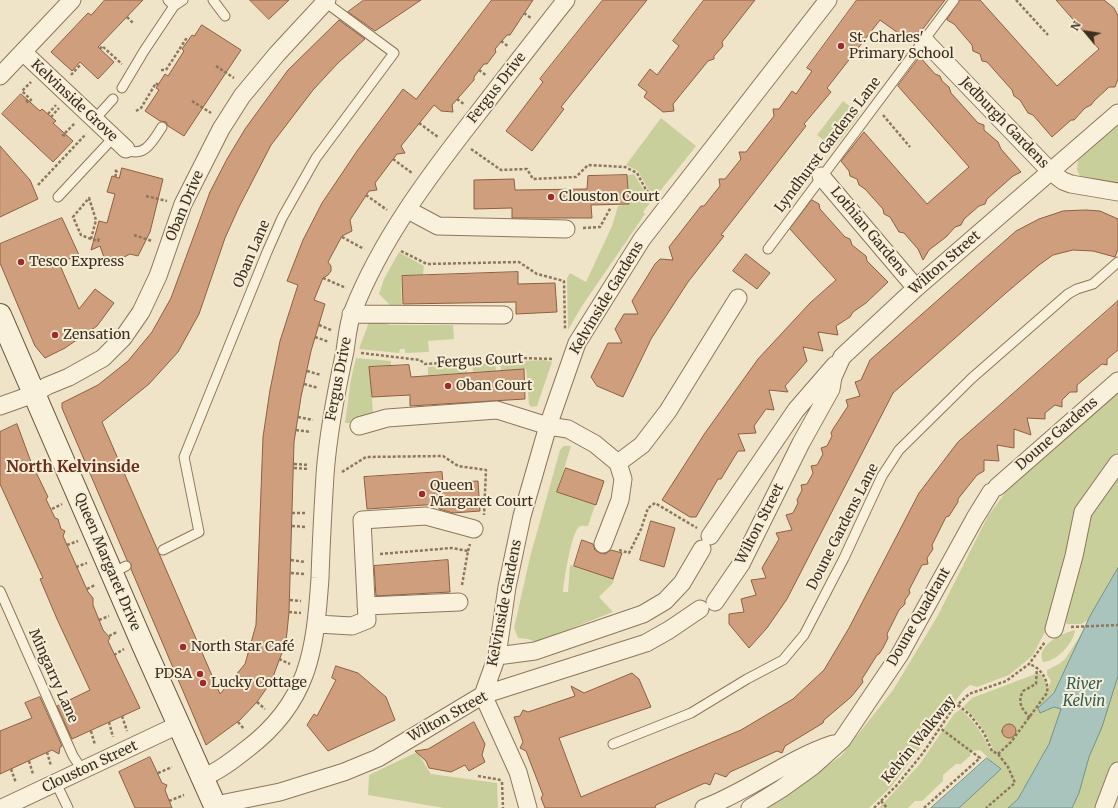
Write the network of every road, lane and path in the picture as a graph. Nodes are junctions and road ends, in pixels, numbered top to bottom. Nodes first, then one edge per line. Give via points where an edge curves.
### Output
1 (72, 0) edge
2 (184, 0) edge
3 (213, 0) edge
4 (566, 0) edge
5 (828, 0) edge
6 (954, 0) edge
7 (1016, 0) edge
8 (326, 1) edge
9 (171, 3) edge
10 (524, 13) dead end
11 (225, 16) dead end
12 (127, 17) dead end
13 (533, 20) dead end
14 (134, 24) dead end
15 (1048, 35) dead end
16 (188, 40) dead end
17 (924, 40) junction
18 (501, 41) dead end
19 (100, 49) dead end
20 (511, 49) dead end
21 (23, 52) junction
22 (82, 64) dead end
23 (124, 66) dead end
24 (216, 66) dead end
25 (161, 70) dead end
26 (479, 70) dead end
27 (0, 76) edge
28 (489, 77) dead end
29 (34, 78) dead end
30 (234, 78) dead end
31 (66, 81) dead end
32 (158, 85) dead end
33 (122, 88) dead end
34 (113, 99) dead end
35 (457, 99) dead end
36 (26, 100) dead end
37 (192, 101) dead end
38 (59, 102) dead end
39 (62, 105) dead end
40 (874, 105) junction
41 (467, 106) dead end
42 (136, 111) dead end
43 (211, 113) dead end
44 (1118, 113) edge
45 (48, 114) dead end
46 (51, 117) dead end
47 (87, 123) junction
48 (419, 123) dead end
49 (162, 127) dead end
50 (64, 136) dead end
51 (113, 138) junction
52 (449, 140) junction
53 (910, 147) dead end
54 (126, 148) joint
55 (393, 159) dead end
56 (115, 170) dead end
57 (1051, 172) junction
58 (415, 175) dead end
59 (822, 176) junction
60 (115, 177) dead end
61 (38, 185) dead end
62 (1118, 192) edge
63 (366, 195) dead end
64 (146, 196) dead end
65 (654, 196) dead end
66 (58, 197) dead end
67 (167, 201) dead end
68 (611, 207) dead end
69 (408, 210) junction
70 (389, 211) dead end
71 (566, 229) joint
72 (134, 235) dead end
73 (342, 237) dead end
74 (99, 238) dead end
75 (91, 239) junction
76 (152, 241) dead end
77 (386, 243) junction
78 (768, 249) dead end
79 (366, 250) dead end
80 (1118, 262) edge
81 (323, 278) dead end
82 (916, 288) junction
83 (348, 289) dead end
84 (738, 298) dead end
85 (351, 314) junction
86 (0, 315) edge
87 (504, 316) dead end
88 (319, 325) dead end
89 (564, 327) dead end
90 (333, 330) dead end
91 (315, 337) dead end
92 (329, 342) dead end
93 (344, 351) junction
94 (842, 357) junction
95 (570, 362) junction
96 (307, 371) dead end
97 (321, 375) dead end
98 (1118, 381) edge
99 (304, 384) dead end
100 (318, 388) dead end
101 (34, 394) junction
102 (0, 406) edge
103 (298, 417) dead end
104 (313, 420) dead end
105 (359, 426) dead end
106 (548, 426) junction
107 (296, 430) dead end
108 (311, 432) dead end
109 (618, 463) junction
110 (1118, 463) edge
111 (294, 464) dead end
112 (309, 464) dead end
113 (48, 468) dead end
114 (294, 468) dead end
115 (309, 469) dead end
116 (36, 473) dead end
117 (325, 473) junction
118 (994, 489) joint
119 (485, 498) dead end
120 (63, 504) dead end
121 (52, 509) dead end
122 (292, 513) dead end
123 (307, 513) dead end
124 (292, 526) dead end
125 (307, 527) dead end
126 (474, 529) dead end
127 (80, 540) dead end
128 (706, 542) junction
129 (603, 544) joint
130 (67, 546) dead end
131 (163, 550) dead end
132 (364, 555) junction
133 (291, 560) dead end
134 (89, 562) dead end
135 (306, 562) dead end
136 (76, 567) dead end
137 (291, 573) dead end
138 (112, 574) junction
139 (305, 574) dead end
140 (87, 589) dead end
141 (0, 591) edge
142 (290, 600) dead end
143 (304, 601) dead end
144 (459, 602) joint
145 (366, 606) junction
146 (289, 612) dead end
147 (304, 613) dead end
148 (112, 615) dead end
149 (99, 620) dead end
150 (317, 624) junction
151 (1084, 625) dead end
152 (1118, 625) edge
153 (1054, 629) joint
154 (119, 631) dead end
155 (109, 636) dead end
156 (284, 646) dead end
157 (126, 648) dead end
158 (298, 652) dead end
159 (114, 655) dead end
160 (497, 656) junction
161 (279, 659) dead end
162 (1029, 664) junction
163 (294, 666) dead end
164 (1037, 667) junction
165 (483, 695) junction
166 (257, 702) dead end
167 (958, 706) junction
168 (269, 713) dead end
169 (122, 716) dead end
170 (1030, 719) junction
171 (109, 722) dead end
172 (238, 722) dead end
173 (178, 725) junction
174 (940, 728) junction
175 (91, 731) dead end
176 (127, 731) dead end
177 (248, 733) dead end
178 (114, 737) dead end
179 (842, 740) junction
180 (613, 744) dead end
181 (95, 746) dead end
182 (47, 752) dead end
183 (998, 754) junction
184 (29, 761) dead end
185 (51, 766) dead end
186 (172, 767) dead end
187 (11, 769) dead end
188 (83, 771) junction
189 (1118, 771) edge
190 (158, 773) dead end
191 (33, 775) dead end
192 (478, 776) dead end
193 (202, 778) junction
194 (501, 780) dead end
195 (16, 783) dead end
196 (56, 783) junction
197 (502, 785) dead end
198 (184, 795) dead end
199 (169, 801) dead end
200 (881, 801) junction
201 (215, 806) edge
202 (2, 808) edge
203 (68, 808) edge
204 (504, 808) edge
205 (528, 808) edge
206 (704, 808) edge
207 (750, 808) edge
208 (874, 808) edge
209 (887, 808) edge
210 (924, 808) edge
211 (986, 808) edge
212 (1104, 808) edge

1 - 21 street
2 - 9 lane
3 - 11 lane
4 - 52 street, Fergus Drive
5 - 95 street, Kelvinside Gardens via 642,240 577,343
6 - 17 lane, Lyndhurst Gardens Lane
7 - 15 path
8 - 101 street, Oban Drive via 247,90 221,129 183,204 158,276 123,338 103,358
8 - 131 lane, Oban Lane via 394,53 316,158 282,218 184,457 199,532
9 - 33 lane
10 - 13 path
12 - 14 path
16 - 25 path via 186,39 166,70
17 - 40 lane, Lyndhurst Gardens Lane
17 - 57 street, Jedburgh Gardens
18 - 20 path
19 - 23 path via 102,46
21 - 27 street
21 - 47 street, Kelvinside Grove
22 - 31 path
24 - 30 path
26 - 28 path
29 - 36 path via 22,91 31,100
32 - 42 path via 156,83 142,108
34 - 47 lane
35 - 41 path
37 - 43 path
38 - 45 path
39 - 46 path
40 - 53 path
40 - 59 lane, Lyndhurst Gardens Lane
44 - 57 street, Wilton Street
47 - 50 path
47 - 51 street, Kelvinside Grove
47 - 61 path
48 - 52 path
49 - 54 lane via 148,147 141,152 133,152
51 - 54 street, Kelvinside Grove
51 - 66 lane
52 - 65 path via 501,170 528,169 533,179 576,177 588,165 625,167 637,172 646,190
52 - 69 street, Fergus Drive
55 - 58 path
56 - 60 path
57 - 62 street via 1071,184
57 - 82 street, Wilton Street
59 - 78 lane, Lyndhurst Gardens Lane
59 - 82 street, Lothian Gardens
63 - 70 path
64 - 67 path
68 - 71 path via 600,227
69 - 71 street via 438,226
69 - 77 street, Fergus Drive
72 - 76 path
73 - 79 path
74 - 75 path via 98,241
75 - 75 path via 96,220 89,198 73,216 81,235
77 - 85 street, Fergus Drive
77 - 89 path via 427,264 519,262 537,274 564,281
80 - 180 lane, Doune Gardens Lane via 1093,284 1077,288 1068,294 972,378 899,450 882,476 804,635 783,660 747,678 691,712
81 - 83 path
82 - 94 street, Wilton Street
84 - 109 street via 668,411 642,445
85 - 87 street
85 - 93 street, Fergus Drive
86 - 101 main road, Queen Margaret Drive
88 - 90 path
91 - 92 path
93 - 95 path, Fergus Court via 420,360 425,364 547,357
93 - 117 street, Fergus Drive via 331,420
94 - 128 street, Wilton Street via 796,410
94 - 165 street, Wilton Street via 833,377 831,389 801,443 742,564 707,606 646,643
95 - 106 street, Kelvinside Gardens
96 - 97 path
98 - 118 street, Doune Gardens
99 - 100 path
101 - 102 street, Oban Drive
101 - 138 main road, Queen Margaret Drive
103 - 104 path
105 - 106 street via 387,418 497,410
106 - 109 street via 568,429 595,444
106 - 160 street, Kelvinside Gardens via 522,516 507,587
107 - 108 path
109 - 129 street via 623,479 620,500
110 - 153 street via 1083,512
111 - 112 path
113 - 116 path
114 - 115 path
117 - 119 path via 340,473 366,457 443,456 458,466 486,470
117 - 150 street, Fergus Drive
118 - 179 street, Doune Quadrant via 975,518 900,654
120 - 121 path
122 - 123 path
124 - 125 path
126 - 132 street via 426,516 362,520
127 - 130 path
128 - 129 path via 655,503 648,508 629,553
128 - 160 street, Wilton Street via 682,583 665,601 643,614 535,651
132 - 144 path via 447,549 468,552
132 - 145 street
133 - 135 path
134 - 136 path
137 - 139 path
138 - 140 path
138 - 173 main road, Queen Margaret Drive
141 - 188 lane, Mingarry Lane via 73,756
142 - 143 path
144 - 145 street
145 - 150 street via 367,620 352,626
146 - 147 path
148 - 149 path
150 - 193 street, Fergus Drive via 311,659 300,688 287,710 257,742
151 - 152 path
153 - 162 path, Kelvin Walkway
154 - 155 path
156 - 158 path
157 - 159 path
160 - 165 street, Kelvinside Gardens
161 - 163 path
162 - 164 path
162 - 167 path, Kelvin Walkway via 1006,681 969,694
164 - 170 path via 1048,686 1047,693
164 - 170 path via 1036,684 1023,691 1019,700
165 - 201 street, Wilton Street via 378,758 344,772 280,792
165 - 205 street via 518,772
166 - 168 path
167 - 174 path, Kelvin Walkway via 952,710
167 - 183 path via 970,715 992,751
169 - 176 path
170 - 183 path
171 - 178 path
172 - 177 path
173 - 188 street, Clouston Street
173 - 193 main road, Queen Margaret Drive
174 - 200 path, Kelvin Walkway via 919,758
174 - 210 path via 980,758
175 - 181 path
179 - 206 street via 813,750 758,783
179 - 207 street via 800,775
182 - 185 path
183 - 211 path via 1008,767 1015,783
184 - 191 path
186 - 190 path
187 - 195 path
188 - 196 street, Clouston Street
189 - 212 street
192 - 194 path
193 - 201 main road, Queen Margaret Drive
196 - 202 street, Clouston Street
196 - 203 lane
197 - 204 path
198 - 199 path
200 - 208 path, Kelvin Walkway
200 - 209 path

